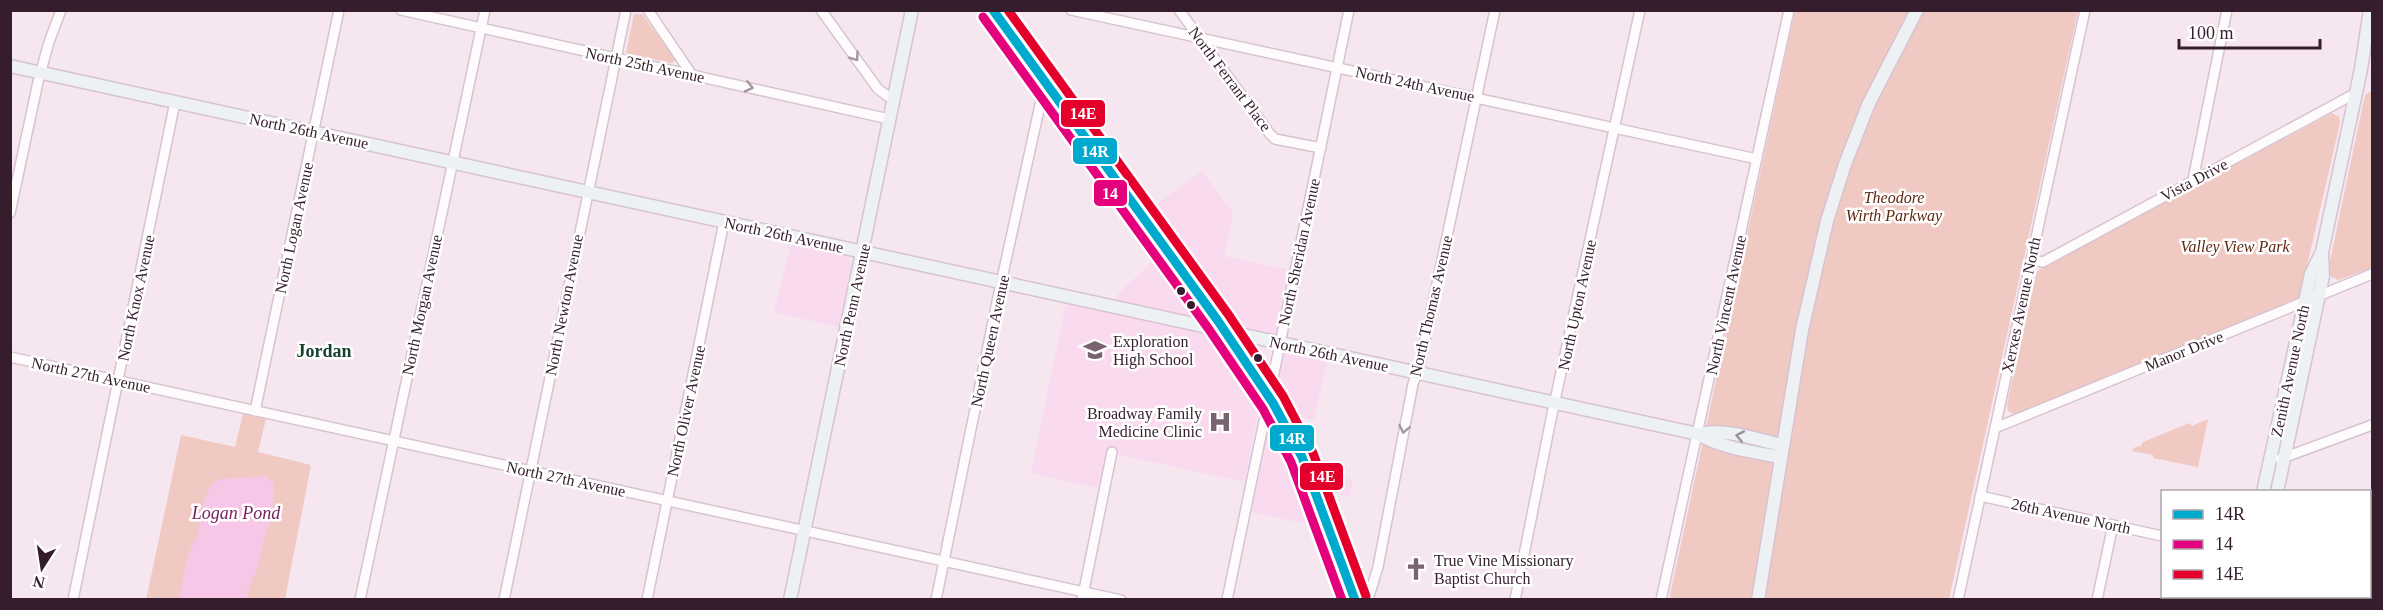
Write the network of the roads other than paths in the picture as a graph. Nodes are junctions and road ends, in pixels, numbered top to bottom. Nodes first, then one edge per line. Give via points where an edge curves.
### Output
1 (61, 10) edge
2 (339, 10) edge
3 (401, 10) edge
4 (485, 10) edge
5 (626, 10) edge
6 (648, 10) edge
7 (821, 10) edge
8 (912, 10) edge
9 (993, 10) edge
10 (1071, 10) edge
11 (1179, 10) edge
12 (1349, 10) edge
13 (1496, 10) edge
14 (1640, 10) edge
15 (1789, 10) edge
16 (1917, 10) edge
17 (2085, 10) edge
18 (2227, 10) edge
19 (2370, 10) edge
20 (482, 28) junction
21 (1197, 38) junction
22 (616, 58) junction
23 (10, 66) edge
24 (1338, 68) junction
25 (41, 72) junction
26 (692, 75) junction
27 (1045, 82) junction
28 (2356, 93) junction
29 (1477, 98) junction
30 (893, 100) junction
31 (175, 102) junction
32 (890, 119) junction
33 (1615, 127) junction
34 (314, 132) junction
35 (1321, 148) junction
36 (1757, 159) junction
37 (452, 162) junction
38 (2193, 180) junction
39 (588, 192) junction
40 (10, 213) edge
41 (724, 222) junction
42 (863, 252) junction
43 (2322, 252) junction
44 (2031, 260) junction
45 (2373, 274) edge
46 (1001, 283) junction
47 (2319, 296) junction
48 (2305, 301) junction
49 (1224, 332) junction
50 (1281, 344) junction
51 (10, 357) edge
52 (1417, 372) junction
53 (119, 381) junction
54 (1270, 398) junction
55 (1555, 402) junction
56 (255, 411) junction
57 (2373, 424) edge
58 (1995, 428) junction
59 (1698, 434) junction
60 (393, 441) junction
61 (1781, 451) junction
62 (1112, 452) dead end
63 (2284, 458) junction
64 (2270, 463) junction
65 (531, 472) junction
66 (2263, 490) edge
67 (2277, 490) edge
68 (1980, 496) junction
69 (667, 501) junction
70 (2113, 525) junction
71 (805, 532) junction
72 (2161, 536) edge
73 (944, 561) junction
74 (1082, 595) edge
75 (73, 600) edge
76 (360, 600) edge
77 (504, 600) edge
78 (646, 600) edge
79 (790, 600) edge
80 (936, 600) edge
81 (1121, 600) edge
82 (1227, 600) edge
83 (1355, 600) edge
84 (1365, 600) edge
85 (1515, 600) edge
86 (1661, 600) edge
87 (1758, 600) edge
88 (1958, 600) edge
89 (2097, 600) edge

1 - 25 street
2 - 34 street, North Logan Avenue
3 - 20 street, North 25th Avenue
4 - 20 street, North Morgan Avenue
5 - 22 street, North Newton Avenue
6 - 26 street
7 -> 30 street via 878,89
8 - 30 street, North Penn Avenue
9 - 27 main road
10 - 21 street, North 24th Avenue
11 - 21 street, North Ferrant Place
12 - 24 street, North Sheridan Avenue
13 - 29 street, North Thomas Avenue
14 - 33 street, North Upton Avenue
15 - 36 street, North Vincent Avenue
16 - 61 street via 1869,103 1827,221 1802,330
17 - 44 street, Xerxes Avenue North
18 - 38 street
19 - 28 street, Zenith Avenue North
20 - 22 street, North 25th Avenue
20 - 37 street, North Morgan Avenue
21 - 24 street, North 24th Avenue
21 - 35 street, North Ferrant Place via 1275,139
22 - 26 street, North 25th Avenue
22 - 39 street, North Newton Avenue
23 - 25 street, North 26th Avenue
24 - 29 street, North 24th Avenue
24 - 35 street, North Sheridan Avenue
25 - 31 street, North 26th Avenue
25 - 40 street
26 -> 32 street, North 25th Avenue
27 - 46 street, North Queen Avenue
27 - 49 main road
28 - 38 street, Vista Drive
28 - 43 street, Zenith Avenue North
29 - 33 street, North 24th Avenue
29 - 52 street, North Thomas Avenue
30 - 32 street, North Penn Avenue
31 - 34 street, North 26th Avenue
31 - 53 street, North Knox Avenue
32 - 42 street, North Penn Avenue
33 - 36 street, North 24th Avenue
33 - 55 street, North Upton Avenue
34 - 37 street, North 26th Avenue
34 - 56 street, North Logan Avenue
35 - 50 street, North Sheridan Avenue
36 - 59 street, North Vincent Avenue
37 - 39 street, North 26th Avenue
37 - 60 street, North Morgan Avenue
38 - 44 street, Vista Drive via 2043,262
39 - 41 street, North 26th Avenue
39 - 65 street, North Newton Avenue
41 - 42 street, North 26th Avenue
41 - 69 street, North Oliver Avenue
42 - 46 street, North 26th Avenue
42 - 71 street, North Penn Avenue
43 - 47 street, Zenith Avenue North
43 - 48 street, Zenith Avenue North via 2311,274
44 - 58 street, Xerxes Avenue North
45 - 47 street, Manor Drive
46 - 49 street, North 26th Avenue
46 - 73 street, North Queen Avenue
47 - 48 street, Manor Drive
47 - 63 street, Zenith Avenue North
48 - 58 street, Manor Drive
48 - 64 street, Zenith Avenue North
49 - 50 street, North 26th Avenue
49 - 54 main road
50 - 52 street, North 26th Avenue
50 - 54 street, North Sheridan Avenue
51 - 53 street, North 27th Avenue
52 - 55 street, North 26th Avenue
52 -> 84 street, North Thomas Avenue via 1378,567
53 - 56 street, North 27th Avenue
53 - 75 street, North Knox Avenue
54 - 82 street, North Sheridan Avenue
54 - 83 main road via 1302,457
55 - 59 street, North 26th Avenue
55 - 85 street, North Upton Avenue
56 - 60 street, North 27th Avenue
57 - 63 street
58 - 68 street, Xerxes Avenue North
59 - 61 street, North 26th Avenue via 1718,432
59 - 86 street, North Vincent Avenue
60 - 65 street, North 27th Avenue
60 - 76 street, North Morgan Avenue
61 - 87 street
62 - 74 street
63 - 64 street
63 - 67 street, Zenith Avenue North
64 - 66 street, Zenith Avenue North
65 - 69 street, North 27th Avenue
65 - 77 street, North Newton Avenue
68 - 70 street, 26th Avenue North
68 - 88 street, Xerxes Avenue North
69 - 71 street, North 27th Avenue
69 - 78 street, North Oliver Avenue
70 - 72 street, 26th Avenue North
70 - 89 street
71 - 73 street, North 27th Avenue
71 - 79 street, North Penn Avenue
73 - 74 street, North 27th Avenue
73 - 80 street, North Queen Avenue
74 - 81 street, North 27th Avenue

